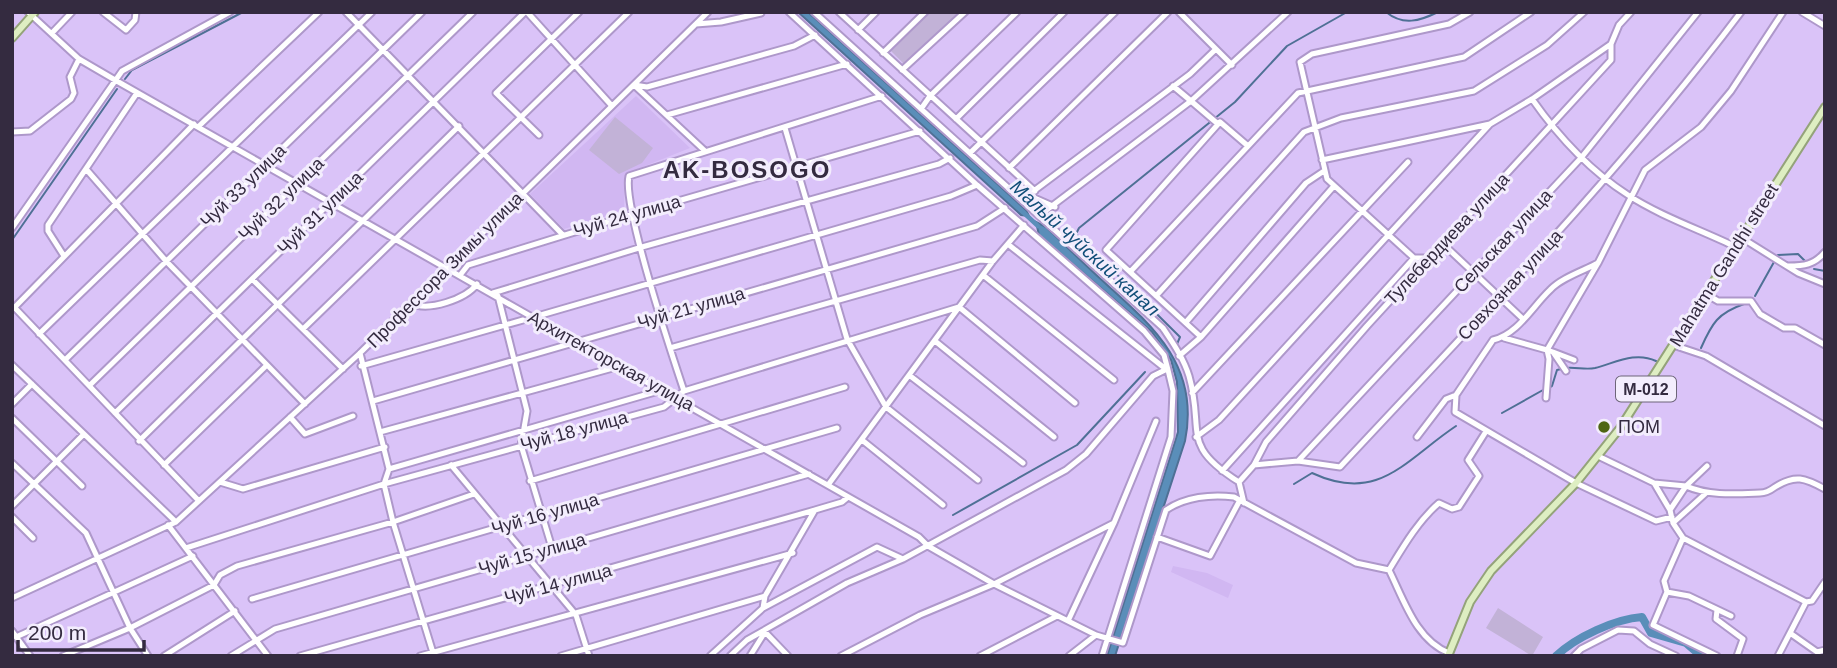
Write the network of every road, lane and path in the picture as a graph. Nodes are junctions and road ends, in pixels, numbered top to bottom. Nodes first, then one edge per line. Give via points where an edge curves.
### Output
1 (72, 12) edge
2 (103, 12) edge
3 (136, 12) edge
4 (230, 12) edge
5 (319, 12) edge
6 (346, 12) edge
7 (372, 12) edge
8 (422, 12) edge
9 (473, 12) edge
10 (526, 12) edge
11 (579, 12) edge
12 (629, 12) edge
13 (708, 12) edge
14 (789, 12) edge
15 (814, 12) edge
16 (839, 12) edge
17 (876, 12) edge
18 (925, 12) edge
19 (965, 12) edge
20 (1017, 12) edge
21 (1064, 12) edge
22 (1115, 12) edge
23 (1168, 12) edge
24 (1179, 12) edge
25 (1288, 12) edge
26 (1469, 12) edge
27 (1531, 12) edge
28 (1584, 12) edge
29 (1631, 12) edge
30 (1698, 12) edge
31 (1741, 12) edge
32 (1802, 12) edge
33 (761, 13) edge
34 (1780, 13) edge
35 (32, 14) edge
36 (696, 23) junction
37 (359, 25) junction
38 (1825, 26) edge
39 (858, 30) junction
40 (52, 33) junction
41 (815, 36) junction
42 (12, 38) edge
43 (551, 39) junction
44 (1611, 44) junction
45 (1216, 49) junction
46 (383, 50) junction
47 (883, 53) junction
48 (79, 59) junction
49 (847, 64) junction
50 (575, 65) junction
51 (1232, 65) junction
52 (902, 70) junction
53 (408, 75) junction
54 (115, 80) junction
55 (634, 85) junction
56 (1173, 86) junction
57 (1306, 90) junction
58 (137, 93) junction
59 (882, 96) junction
60 (930, 96) junction
61 (1532, 99) junction
62 (433, 100) junction
63 (1191, 101) junction
64 (612, 106) junction
65 (1825, 107) edge
66 (921, 109) junction
67 (667, 115) junction
68 (520, 117) junction
69 (956, 119) junction
70 (1218, 124) junction
71 (1490, 124) junction
72 (196, 126) junction
73 (459, 126) junction
74 (1315, 127) junction
75 (1552, 127) junction
76 (785, 128) junction
77 (920, 131) junction
78 (12, 132) edge
79 (539, 135) dead end
80 (981, 142) junction
81 (234, 147) junction
82 (1247, 148) junction
83 (705, 151) junction
84 (484, 152) junction
85 (970, 153) junction
86 (950, 158) junction
87 (1581, 158) junction
88 (1322, 160) junction
89 (1408, 162) dead end
90 (265, 165) junction
91 (797, 168) junction
92 (1009, 168) junction
93 (86, 169) junction
94 (1324, 171) junction
95 (1606, 179) junction
96 (298, 183) junction
97 (977, 185) junction
98 (1334, 186) junction
99 (523, 192) junction
100 (1033, 193) junction
101 (1629, 196) junction
102 (1023, 200) junction
103 (806, 201) junction
104 (331, 202) junction
105 (117, 203) junction
106 (1055, 207) junction
107 (1005, 208) junction
108 (1362, 211) junction
109 (633, 214) junction
110 (1040, 215) junction
111 (363, 219) junction
112 (1024, 225) junction
113 (12, 228) edge
114 (1388, 233) junction
115 (144, 235) junction
116 (564, 235) junction
117 (816, 236) junction
118 (397, 238) junction
119 (1742, 238) junction
120 (1442, 243) junction
121 (1009, 245) junction
122 (642, 247) junction
123 (1736, 247) junction
124 (1825, 251) edge
125 (64, 256) junction
126 (1414, 258) junction
127 (1429, 258) junction
128 (166, 261) junction
129 (993, 261) junction
130 (1598, 262) junction
131 (1788, 266) junction
132 (448, 267) junction
133 (826, 269) junction
134 (1131, 271) junction
135 (461, 274) junction
136 (1471, 274) junction
137 (983, 275) junction
138 (252, 279) junction
139 (652, 283) junction
140 (477, 284) junction
141 (1825, 284) edge
142 (191, 287) junction
143 (1706, 294) junction
144 (495, 295) junction
145 (1156, 296) junction
146 (1499, 298) junction
147 (411, 303) junction
148 (836, 303) junction
149 (277, 305) junction
150 (959, 307) junction
151 (13, 309) edge
152 (217, 313) junction
153 (662, 317) junction
154 (534, 318) junction
155 (1523, 319) junction
156 (523, 320) dead end
157 (1187, 321) junction
158 (504, 326) junction
159 (303, 329) junction
160 (39, 334) junction
161 (1201, 337) junction
162 (1504, 338) junction
163 (242, 339) junction
164 (847, 339) junction
165 (935, 341) junction
166 (576, 342) junction
167 (1673, 345) junction
168 (1825, 345) edge
169 (670, 348) junction
170 (1550, 351) junction
171 (360, 353) junction
172 (1179, 356) junction
173 (65, 360) junction
174 (513, 360) junction
175 (1574, 360) dead end
176 (12, 365) edge
177 (267, 365) junction
178 (361, 366) junction
179 (620, 366) junction
180 (343, 369) junction
181 (1167, 370) junction
182 (1566, 371) dead end
183 (909, 375) junction
184 (1114, 380) dead end
185 (32, 384) junction
186 (90, 385) junction
187 (845, 387) dead end
188 (662, 390) junction
189 (684, 391) junction
190 (522, 392) junction
191 (1192, 393) junction
192 (1456, 395) junction
193 (676, 398) junction
194 (1546, 398) dead end
195 (373, 401) junction
196 (1075, 403) dead end
197 (12, 404) edge
198 (305, 404) junction
199 (886, 407) junction
200 (115, 413) junction
201 (353, 416) dead end
202 (290, 417) junction
203 (12, 418) edge
204 (1156, 421) dead end
205 (726, 425) junction
206 (1825, 426) edge
207 (837, 428) dead end
208 (522, 431) junction
209 (380, 432) junction
210 (1485, 433) junction
211 (84, 434) junction
212 (1054, 437) dead end
213 (1417, 437) dead end
214 (1196, 438) junction
215 (862, 440) junction
216 (139, 441) junction
217 (521, 445) junction
218 (384, 447) junction
219 (767, 449) junction
220 (1598, 456) junction
221 (57, 461) junction
222 (1298, 461) junction
223 (12, 463) edge
224 (1023, 463) dead end
225 (164, 465) junction
226 (451, 465) junction
227 (1254, 465) junction
228 (1707, 466) dead end
229 (389, 469) junction
230 (1222, 471) junction
231 (809, 474) junction
232 (978, 480) dead end
233 (530, 481) junction
234 (220, 482) junction
235 (1239, 482) junction
236 (35, 483) junction
237 (1576, 483) junction
238 (1654, 483) junction
239 (384, 484) junction
240 (828, 485) junction
241 (82, 486) dead end
242 (1686, 486) junction
243 (1825, 489) edge
244 (1705, 494) junction
245 (474, 495) junction
246 (848, 497) junction
247 (199, 501) junction
248 (1242, 502) junction
249 (943, 505) dead end
250 (12, 506) edge
251 (815, 510) junction
252 (1670, 510) junction
253 (542, 515) junction
254 (12, 517) edge
255 (1672, 520) junction
256 (176, 522) junction
257 (393, 522) junction
258 (1114, 523) junction
259 (168, 525) junction
260 (502, 526) junction
261 (1157, 537) junction
262 (33, 538) dead end
263 (1683, 538) junction
264 (928, 546) junction
265 (186, 548) junction
266 (552, 548) junction
267 (793, 553) junction
268 (525, 555) junction
269 (97, 556) junction
270 (193, 556) junction
271 (404, 556) junction
272 (903, 559) junction
273 (1389, 570) junction
274 (1825, 582) edge
275 (994, 584) junction
276 (214, 585) junction
277 (552, 586) junction
278 (414, 588) junction
279 (1667, 592) junction
280 (115, 594) junction
281 (765, 596) junction
282 (12, 598) edge
283 (252, 599) dead end
284 (1806, 602) junction
285 (762, 608) junction
286 (1717, 610) junction
287 (235, 611) junction
288 (576, 615) junction
289 (1057, 616) junction
290 (1731, 616) dead end
291 (422, 620) junction
292 (1068, 621) junction
293 (130, 628) junction
294 (765, 632) junction
295 (1790, 633) junction
296 (14, 634) edge
297 (1096, 635) junction
298 (257, 640) junction
299 (1107, 640) junction
300 (586, 648) junction
301 (1825, 650) edge
302 (434, 654) edge
303 (1448, 654) edge
304 (30, 656) edge
305 (64, 656) edge
306 (148, 656) edge
307 (164, 656) edge
308 (231, 656) edge
309 (268, 656) edge
310 (300, 656) edge
311 (420, 656) edge
312 (561, 656) edge
313 (589, 656) edge
314 (710, 656) edge
315 (730, 656) edge
316 (750, 656) edge
317 (788, 656) edge
318 (841, 656) edge
319 (980, 656) edge
320 (1069, 656) edge
321 (1101, 656) edge
322 (1574, 656) edge
323 (1676, 656) edge
324 (1717, 656) edge
325 (1737, 656) edge
326 (1778, 656) edge

1 - 40 street
2 - 3 street via 126,30
4 - 54 street via 122,71
5 - 72 street
6 - 37 street
7 - 37 street
8 - 46 street, Чуй 33 улица
9 - 53 street, Чуй 32 улица
10 - 43 street
10 - 62 street, Чуй 31 улица
11 - 43 street
12 - 50 street
13 - 36 street, Профессора Зимы улица
14 - 41 street
15 - 66 street
16 - 39 street
17 - 39 street
18 - 47 street
19 - 52 street
20 - 60 street
21 - 69 street
22 - 80 street
23 - 92 street
24 - 45 street
25 - 51 street
26 - 57 street via 1449,24 1312,54 1300,62
27 - 57 street via 1464,57
28 - 74 street via 1548,45 1474,91
29 - 44 street, Тулебердиева улица
30 - 87 street, Сельская улица
31 - 95 street, Совхозная улица
32 - 38 street
33 - 36 street
34 - 101 street via 1724,100 1701,127 1645,170
35 - 40 street, Архитекторская улица
35 - 42 main road
36 - 55 street, Профессора Зимы улица
37 - 46 street
37 - 81 street
39 - 47 street
40 - 48 street, Архитекторская улица
41 - 49 street
41 - 55 street via 647,88
43 - 50 street
43 - 68 street via 496,93
44 - 61 street
44 - 75 street, Тулебердиева улица via 1611,61
45 - 51 street
45 - 56 street
46 - 53 street
46 - 90 street, Чуй 33 улица
47 - 52 street
48 - 54 street, Архитекторская улица
48 - 78 street via 70,77 71,100 30,131
49 - 59 street
49 - 67 street
50 - 64 street
50 - 68 street
51 - 63 street
52 - 60 street
53 - 62 street
53 - 96 street, Чуй 32 улица
54 - 58 street, Архитекторская улица
54 - 113 street
55 - 64 street, Профессора Зимы улица
55 - 67 street
56 - 63 street
56 - 100 street
57 - 74 street
57 - 82 street
58 - 72 street, Архитекторская улица
58 - 93 street
59 - 76 street
59 - 77 street
60 - 66 street
60 - 69 street
61 - 71 street
61 - 75 street
62 - 73 street
62 - 104 street, Чуй 31 улица
63 - 70 street
63 - 106 street
64 - 99 street, Профессора Зимы улица
65 - 119 main road, Mahatma Gandhi street / М-012
66 - 85 street
67 - 83 street
68 - 79 street
68 - 84 street
69 - 80 street
70 - 82 street via 1225,125
70 - 134 street via 1106,250
71 - 88 street
71 - 114 street
72 - 81 street, Архитекторская улица
72 - 105 street
73 - 84 street
73 - 111 street
74 - 88 street
74 - 145 street via 1304,132
75 - 87 street
75 - 120 street, Тулебердиева улица
76 - 83 street
76 - 91 street
77 - 86 street
77 - 91 street, Чуй 24 улица
80 - 85 street
80 - 92 street
81 - 90 street, Архитекторская улица
81 - 115 street
82 - 134 street
83 - 109 street via 629,176
84 - 99 street
84 - 118 street
85 - 102 street
86 - 97 street
86 - 103 street
87 - 95 street
87 - 136 street, Сельская улица
88 - 94 street
89 - 108 street
90 - 96 street, Архитекторская улица
90 - 128 street, Чуй 33 улица
91 - 103 street
91 - 109 street, Чуй 24 улица
92 - 100 street
93 - 105 street
93 - 125 street via 47,228
94 - 98 street
94 - 157 street via 1306,183
95 - 101 street
95 - 146 street, Совхозная улица
96 - 104 street, Архитекторская улица
96 - 142 street, Чуй 32 улица
97 - 107 street
97 - 117 street
98 - 108 street
98 - 161 street
99 - 116 street
99 - 132 street, Профессора Зимы улица
100 - 102 street
100 - 106 street
101 - 123 street
101 - 130 street
102 - 110 street
103 - 117 street
103 - 122 street
104 - 111 street, Архитекторская улица
104 - 138 street, Чуй 31 улица
105 - 115 street
105 - 125 street
106 - 110 street
107 - 112 street
107 - 133 street, Чуй 21 улица via 977,226
108 - 114 street
108 - 191 street
109 - 116 street, Чуй 24 улица
109 - 122 street
110 - 172 street via 1163,328
111 - 118 street, Архитекторская улица
111 - 149 street
112 - 121 street
112 - 181 street via 1144,331 1164,355
114 - 126 street
114 - 214 street via 1219,419
115 - 128 street
115 - 160 street
116 - 135 street, Чуй 24 улица via 468,265
117 - 133 street
117 - 139 street
118 - 132 street, Архитекторская улица
118 - 159 street
119 - 123 main road, Mahatma Gandhi street / М-012
119 - 131 street
120 - 127 street, Тулебердиева улица
120 - 136 street
121 - 129 street
121 - 181 street
122 - 139 street
122 - 144 street
123 - 143 main road, Mahatma Gandhi street / М-012
124 - 131 street via 1806,265
125 - 151 street
126 - 127 street
126 - 230 street
127 - 227 street, Тулебердиева улица via 1266,442
128 - 142 street
128 - 173 street, Чуй 33 улица
129 - 137 street
129 - 148 street via 981,260
130 - 155 street via 1551,288
130 - 170 street
131 - 141 street
132 - 135 street, Архитекторская улица
132 - 147 street, Профессора Зимы улица
133 - 148 street
133 - 153 street, Чуй 21 улица
134 - 145 street
135 - 140 street, Архитекторская улица
136 - 146 street
136 - 222 street, Сельская улица
137 - 150 street
137 - 184 street
138 - 149 street
138 - 152 street, Чуй 31 улица
139 - 153 street
139 - 154 street
140 - 144 street, Архитекторская улица
140 - 147 street via 468,295 421,307
142 - 152 street
142 - 186 street, Чуй 32 улица
143 - 167 main road, Mahatma Gandhi street / М-012
143 - 168 street via 1718,302 1751,301 1760,314
144 - 154 street, Архитекторская улица
144 - 158 street
145 - 157 street
146 - 155 street
146 - 222 street, Совхозная улица via 1340,467
147 - 171 street, Профессора Зимы улица
148 - 164 street
148 - 169 street
149 - 159 street
149 - 163 street
150 - 164 street, Чуй 18 улица
150 - 165 street
150 - 196 street
151 - 160 street
152 - 163 street
152 - 200 street, Чуй 31 улица
153 - 166 street, Чуй 21 улица
153 - 169 street
154 - 166 street, Архитекторская улица
155 - 162 street
156 - 158 street
157 - 161 street
158 - 174 street
158 - 178 street
159 - 180 street
160 - 173 street
161 - 172 street
162 - 170 street
162 - 192 street via 1493,341
163 - 177 street
163 - 216 street
164 - 189 street, Чуй 18 улица
164 - 199 street
165 - 183 street
165 - 212 street
166 - 174 street, Чуй 21 улица
166 - 179 street, Архитекторская улица
167 - 206 street via 1706,356
167 - 220 main road, Mahatma Gandhi street / М-012
169 - 189 street
170 - 175 street
170 - 182 street
170 - 194 street
171 - 178 street
171 - 180 street, Профессора Зимы улица
172 - 191 street
173 - 186 street
174 - 190 street
174 - 195 street, Чуй 21 улица
176 - 185 street
177 - 198 street
177 - 225 street
178 - 195 street
179 - 188 street, Архитекторская улица
179 - 190 street
180 - 198 street, Профессора Зимы улица
181 - 264 street via 1153,376 1086,454 1066,470
181 - 299 street via 1174,400 1171,437
183 - 199 street
183 - 224 street
185 - 197 street
185 - 211 street
186 - 200 street
187 - 205 street
188 - 193 street, Архитекторская улица
188 - 208 street
189 - 193 street, Чуй 18 улица
190 - 208 street via 527,411
190 - 209 street
191 - 214 street
192 - 210 street via 1455,412
192 - 213 street via 1446,399
193 - 205 street, Архитекторская улица
193 - 217 street, Чуй 18 улица via 664,407
195 - 209 street
198 - 202 street, Профессора Зимы улица
199 - 215 street
199 - 232 street
200 - 216 street
201 - 202 street via 305,435
202 - 234 street, Профессора Зимы улица
203 - 221 street
204 - 258 street
205 - 219 street, Архитекторская улица
205 - 233 street
207 - 219 street, Чуй 16 улица
208 - 217 street
208 - 229 street
209 - 218 street
210 - 237 street
210 - 273 street via 1468,460 1479,476 1459,508 1439,503 1433,508
211 - 221 street
211 - 256 street
214 - 230 street
215 - 240 street
215 - 249 street
216 - 225 street
217 - 226 street, Чуй 18 улица
217 - 233 street
218 - 229 street
218 - 234 street via 243,489
219 - 231 street, Архитекторская улица
219 - 253 street, Чуй 16 улица
220 - 237 main road, Mahatma Gandhi street / М-012
220 - 238 street
221 - 236 street
221 - 241 street
222 - 227 street, Совхозная улица
223 - 236 street
225 - 247 street
226 - 239 street, Чуй 18 улица
226 - 245 street
227 - 235 street
228 - 242 street
229 - 239 street
230 - 235 street
231 - 240 street, Архитекторская улица
231 - 266 street, Чуй 15 улица
233 - 253 street
234 - 247 street, Профессора Зимы улица
235 - 248 street
236 - 250 street
236 - 269 street via 86,533
237 - 255 street via 1656,521
237 - 303 main road, Mahatma Gandhi street / М-012 via 1491,571 1470,602
238 - 242 street
238 - 252 street
239 - 257 street
239 - 265 street, Чуй 18 улица
240 - 246 street, Архитекторская улица
242 - 244 street
242 - 252 street
243 - 244 street via 1803,477 1762,494
244 - 255 street
245 - 257 street
245 - 260 street
246 - 251 street, Чуй 14 улица
246 - 264 street, Архитекторская улица
247 - 256 street, Профессора Зимы улица
248 - 261 street via 1217,495 1177,503 1166,510
248 - 261 street via 1210,556
248 - 273 street via 1356,563
251 - 267 street
251 - 277 street, Чуй 14 улица
252 - 255 street
253 - 260 street, Чуй 16 улица
253 - 266 street
254 - 262 street
255 - 263 street
256 - 259 street
257 - 271 street
257 - 276 street via 237,566 220,575
258 - 275 street
258 - 292 street
259 - 265 street
259 - 269 street
260 - 268 street
260 - 271 street, Чуй 16 улица
261 - 299 street, Архитекторская улица via 1121,643
263 - 279 street via 1664,581
263 - 284 street
264 - 272 street
264 - 275 street, Архитекторская улица
265 - 270 street
266 - 268 street, Чуй 15 улица
267 - 281 street
267 - 288 street
268 - 277 street
268 - 278 street, Чуй 15 улица
269 - 280 street
269 - 282 street
270 - 276 street
270 - 280 street
271 - 278 street
271 - 283 street, Чуй 16 улица
272 - 285 street via 877,547
272 - 294 street via 847,583
273 - 303 street via 1422,633
274 - 284 street via 1812,601
275 - 289 street, Архитекторская улица
275 - 318 street via 919,615
276 - 287 street
276 - 293 street
277 - 288 street
277 - 291 street, Чуй 14 улица
278 - 291 street
278 - 298 street, Чуй 15 улица via 275,629
279 - 286 street via 1689,596
279 - 324 street via 1653,625
280 - 293 street
280 - 296 street
281 - 285 street
281 - 300 street
284 - 295 street
285 - 314 street
286 - 290 street
286 - 325 street via 1716,619 1743,639
287 - 298 street
287 - 307 street
288 - 300 street
288 - 302 street
289 - 292 street, Архитекторская улица
289 - 319 street
291 - 302 street
291 - 310 street, Чуй 14 улица
292 - 297 street, Архитекторская улица
293 - 305 street
293 - 306 street
294 - 315 street via 747,640
294 - 316 street
294 - 317 street
295 - 301 street via 1818,652
295 - 326 street
296 - 304 street
297 - 299 street, Архитекторская улица
297 - 320 street
298 - 308 street, Чуй 15 улица
298 - 309 street
299 - 321 street
300 - 312 street
300 - 313 street
302 - 311 street
322 - 323 street via 1618,630 1634,631

